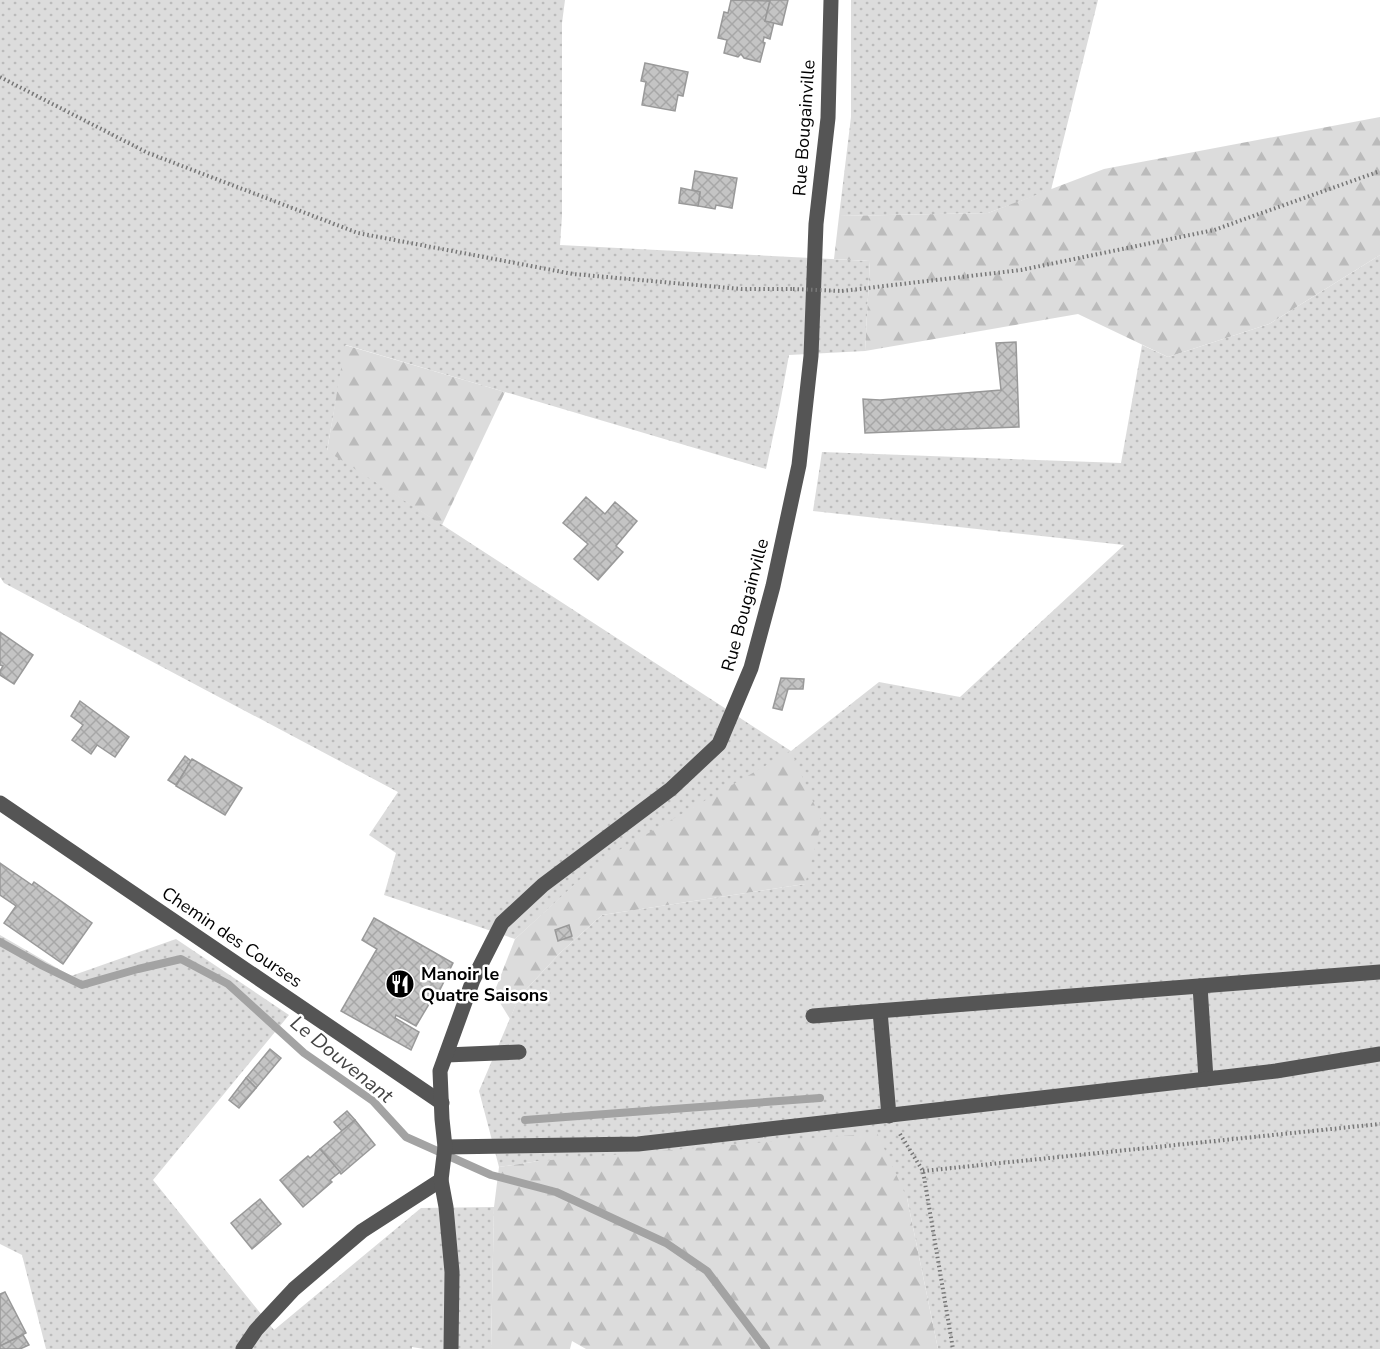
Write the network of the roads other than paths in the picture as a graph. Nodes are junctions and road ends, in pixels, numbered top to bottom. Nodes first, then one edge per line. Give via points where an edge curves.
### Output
1 (831, 0) edge
2 (0, 803) edge
3 (1380, 972) edge
4 (1200, 986) junction
5 (880, 1011) junction
6 (813, 1016) dead end
7 (519, 1052) dead end
8 (1380, 1054) edge
9 (446, 1055) junction
10 (1206, 1079) junction
11 (442, 1103) junction
12 (889, 1116) junction
13 (445, 1147) junction
14 (441, 1180) junction
15 (243, 1349) edge
16 (451, 1349) edge

1 - 9 street, Rue Bougainville via 828,118 816,224 811,356 799,465 751,668 719,744 671,789 543,885 502,923 473,980
2 - 11 street, Chemin des Courses
3 - 4 street
4 - 5 street
4 - 10 street
5 - 6 street
5 - 12 street
7 - 9 street
8 - 10 street
9 - 11 street, Rue Bougainville via 440,1071
10 - 12 street
11 - 13 street, Rue Bougainville
12 - 13 street via 638,1144
13 - 14 street, Rue Bougainville
14 - 15 street via 362,1232 294,1289
14 - 16 street, Rue Bougainville via 452,1272

